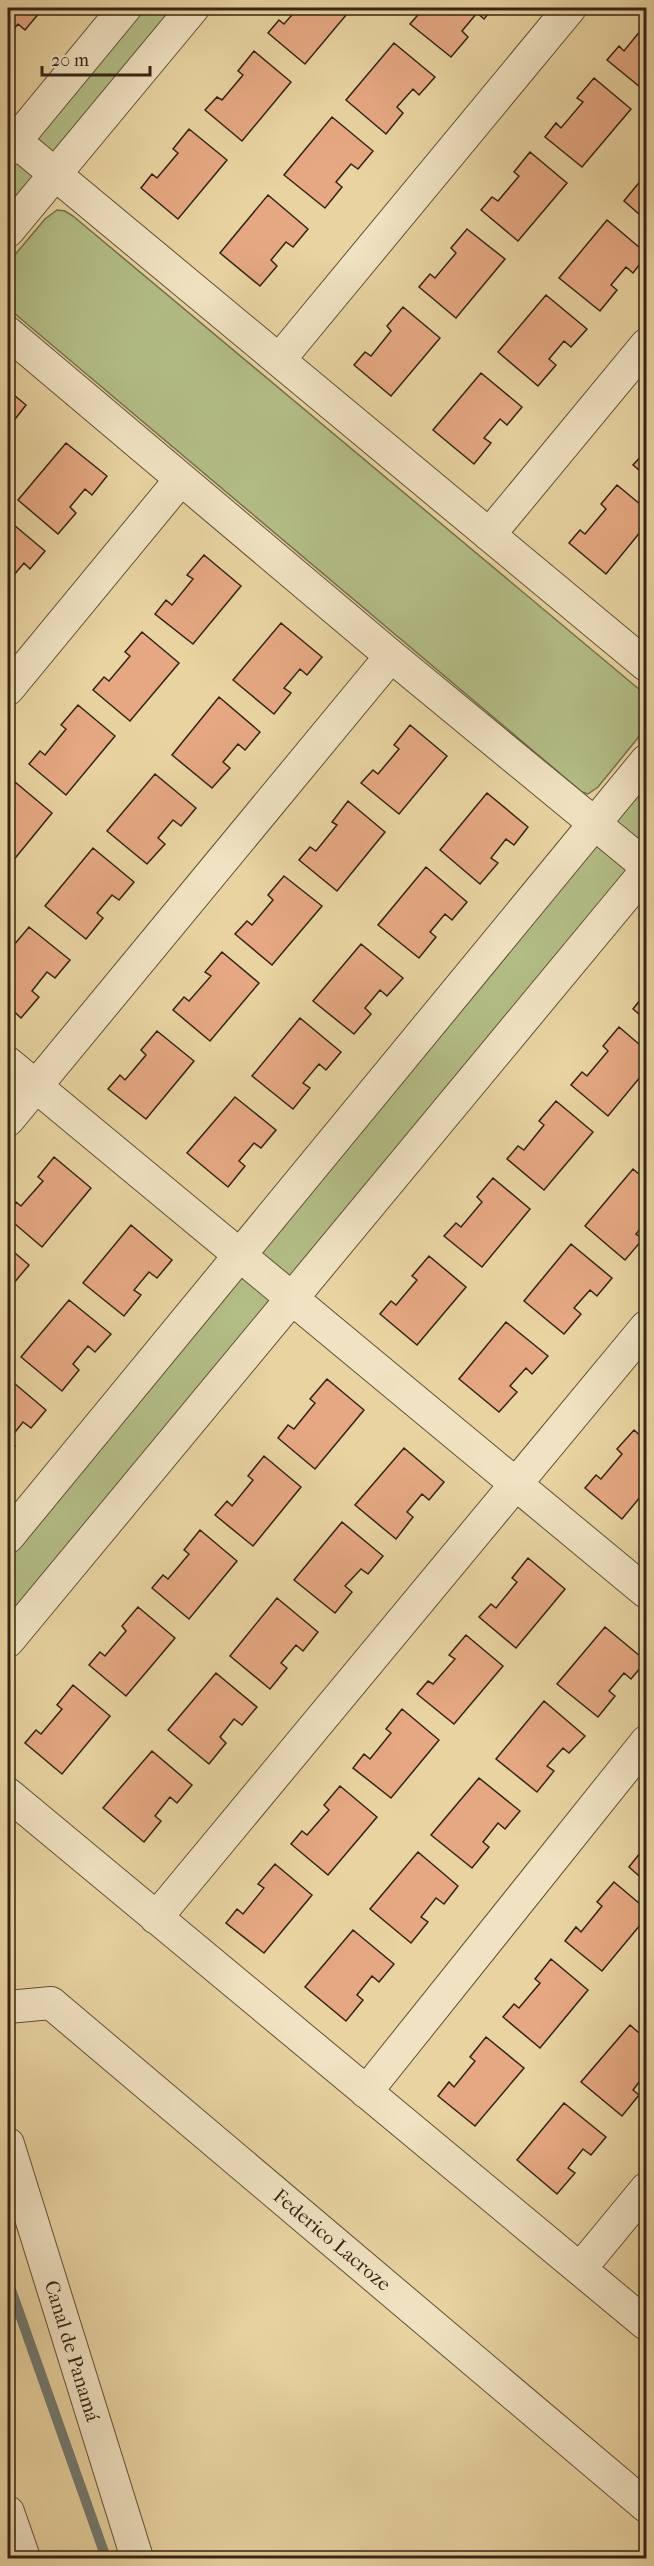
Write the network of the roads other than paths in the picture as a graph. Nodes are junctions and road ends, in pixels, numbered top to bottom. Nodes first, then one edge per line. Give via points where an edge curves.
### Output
1 (125, 8) edge
2 (193, 8) edge
3 (570, 8) edge
4 (10, 142) edge
5 (55, 174) junction
6 (8, 231) edge
7 (8, 333) edge
8 (646, 345) edge
9 (279, 360) junction
10 (181, 479) junction
11 (489, 535) junction
12 (391, 656) junction
13 (646, 665) edge
14 (8, 689) edge
15 (646, 761) edge
16 (594, 824) junction
17 (646, 866) edge
18 (646, 871) edge
19 (8, 1063) edge
20 (35, 1086) junction
21 (8, 1119) edge
22 (240, 1256) junction
23 (292, 1299) junction
24 (646, 1327) edge
25 (516, 1484) junction
26 (8, 1537) edge
27 (646, 1592) edge
28 (8, 1641) edge
29 (646, 1742) edge
30 (8, 1794) edge
31 (156, 1918) junction
32 (8, 2007) edge
33 (366, 2092) junction
34 (8, 2144) edge
35 (646, 2189) edge
36 (580, 2269) junction
37 (646, 2324) edge
38 (646, 2506) edge
39 (8, 2512) edge
40 (17, 2551) edge
41 (137, 2559) edge

1 - 4 street
2 - 5 street
3 - 9 street
4 - 5 street
5 - 6 street
5 - 9 street
7 - 10 street
8 - 11 street
9 - 11 street
10 - 12 street
10 - 14 street
11 - 13 street
12 - 16 street
12 - 20 street
15 - 16 street
16 - 17 street
16 - 22 street
18 - 23 street
19 - 20 street
20 - 21 street
20 - 22 street
22 - 23 street
22 - 26 street
23 - 25 street
23 - 28 street
24 - 25 street
25 - 27 street
25 - 31 street
29 - 33 street
30 - 31 street
31 - 33 street
32 - 38 street, Federico Lacroze via 51,2003
33 - 36 street
34 - 41 street, Canal de Panamá
35 - 36 street
36 - 37 street
39 - 40 street

